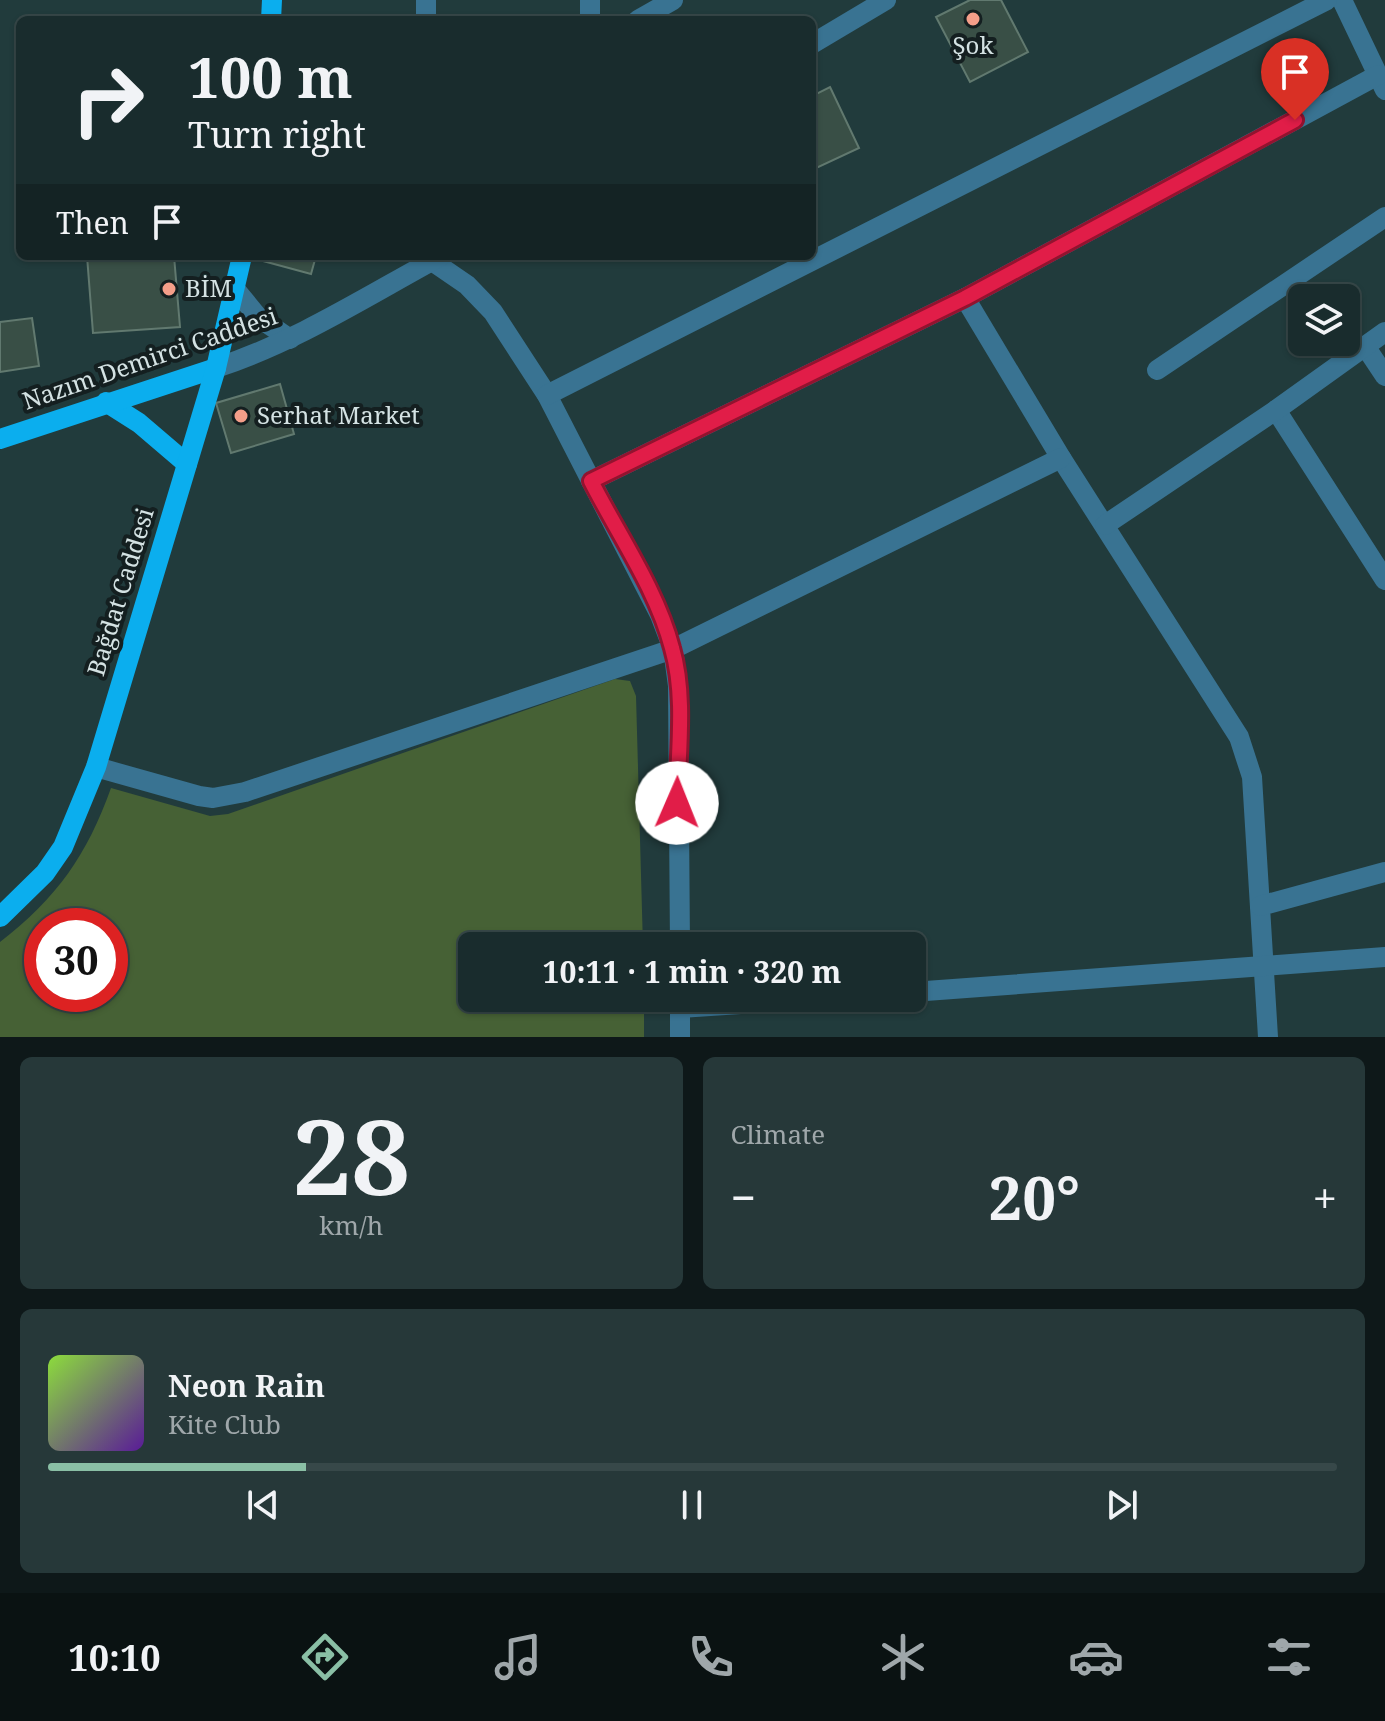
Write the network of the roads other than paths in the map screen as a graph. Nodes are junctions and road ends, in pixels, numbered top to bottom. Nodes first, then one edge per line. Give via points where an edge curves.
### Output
1 (673, 0) edge
2 (886, 0) edge
3 (1327, 0) edge
4 (1342, 0) edge
5 (645, 16) edge
6 (816, 42) edge
7 (1382, 82) edge
8 (1385, 217) edge
9 (816, 259) edge
10 (241, 260) edge
11 (431, 260) edge
12 (437, 260) edge
13 (814, 260) edge
14 (235, 289) junction
15 (965, 298) junction
16 (1385, 332) edge
17 (290, 339) junction
18 (1365, 346) junction
19 (216, 368) junction
20 (1157, 370) dead end
21 (1385, 376) edge
22 (547, 395) junction
23 (106, 402) junction
24 (1276, 410) junction
25 (0, 439) edge
26 (1061, 458) junction
27 (187, 464) junction
28 (591, 481) junction
29 (1105, 525) junction
30 (1385, 580) edge
31 (673, 649) junction
32 (96, 767) junction
33 (1385, 872) edge
34 (1260, 906) junction
35 (0, 917) edge
36 (680, 932) edge
37 (1385, 957) edge
38 (1262, 968) junction
39 (926, 991) edge
40 (680, 1012) edge
41 (680, 1037) edge
42 (1268, 1037) edge

1 - 5 street
2 - 6 street
3 - 9 street
4 - 7 street
7 - 15 street
8 - 20 street
10 - 14 main road, Bağdat Caddesi
11 - 17 street, Nazım Demirci Caddesi
12 - 22 street via 493,312
13 - 22 street
14 - 17 street via 258,317
14 - 19 main road, Bağdat Caddesi
15 - 26 street
15 - 28 street
16 - 18 street
17 - 19 street, Nazım Demirci Caddesi
18 - 21 street
18 - 24 street
19 - 23 main road, Nazım Demirci Caddesi
19 - 27 main road, Bağdat Caddesi
22 - 28 street
23 - 25 main road, Nazım Demirci Caddesi
23 - 27 main road
24 - 29 street
24 - 30 street
26 - 29 street
26 - 31 street
27 - 32 main road, Bağdat Caddesi
28 - 31 street
29 - 34 street via 1247,756
31 - 32 street via 228,796 199,796
31 - 36 street via 678,686
32 - 35 main road, Bağdat Caddesi via 63,847 45,873
33 - 34 street
34 - 38 street
37 - 38 street
38 - 39 street
38 - 42 street
40 - 41 street

